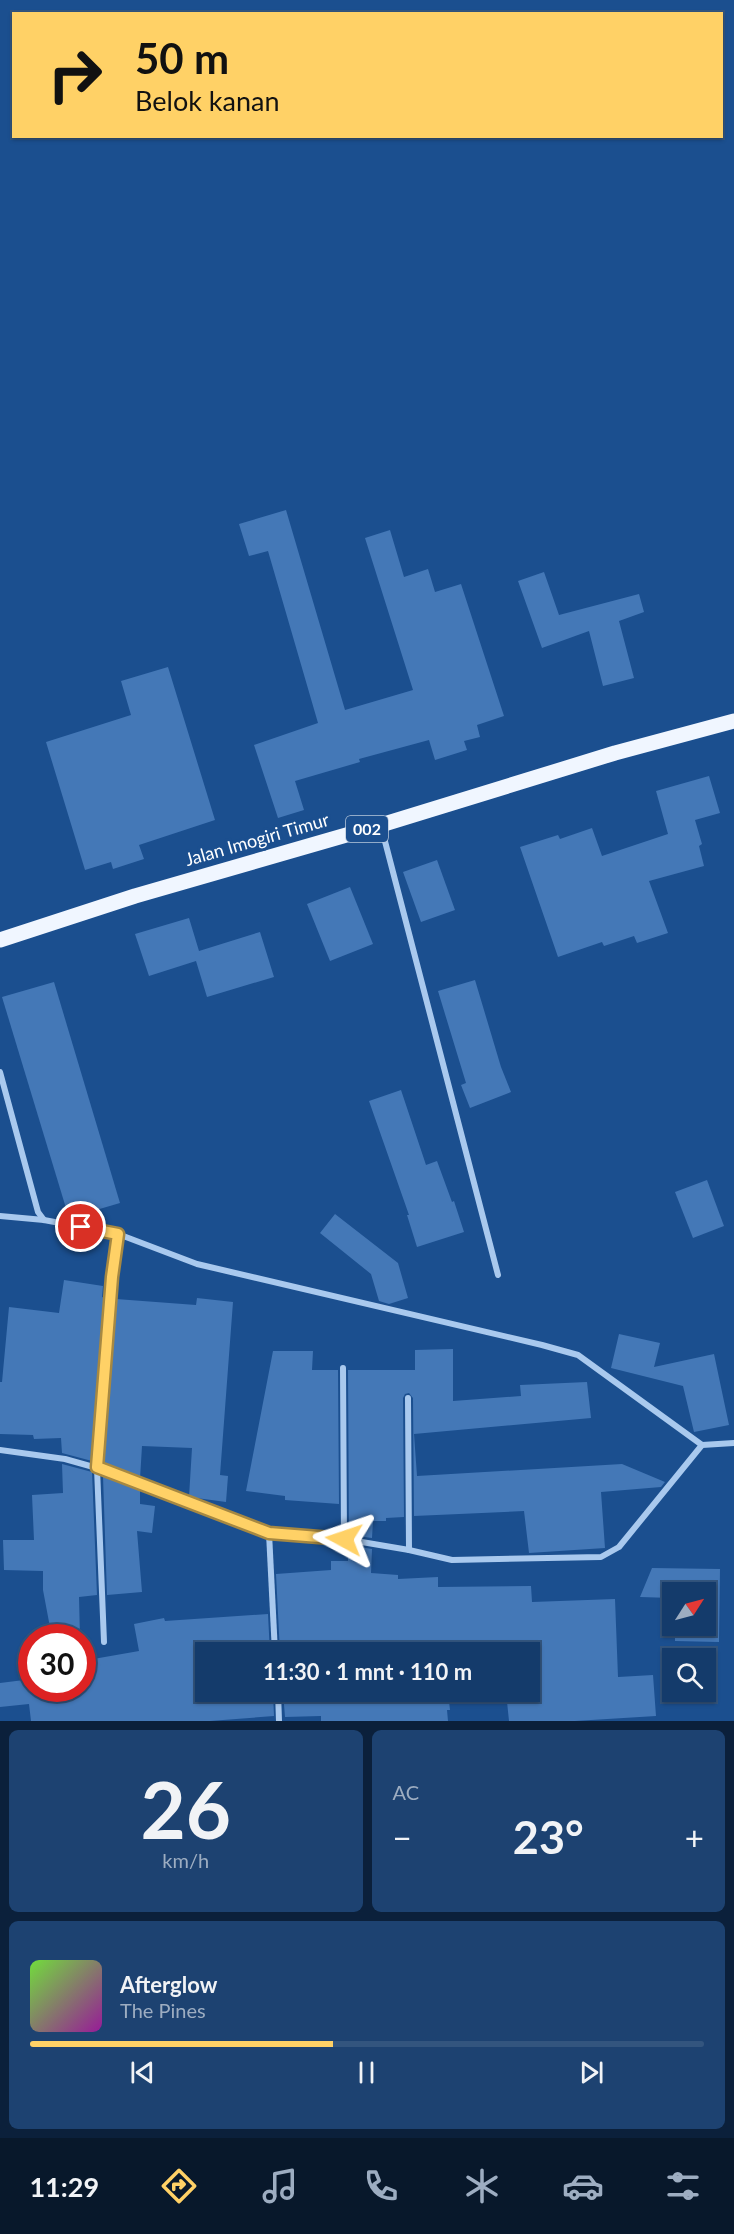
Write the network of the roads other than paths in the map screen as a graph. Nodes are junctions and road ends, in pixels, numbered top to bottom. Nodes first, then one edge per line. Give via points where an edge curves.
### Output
1 (734, 721) edge
2 (381, 825) junction
3 (0, 940) edge
4 (0, 1072) edge
5 (0, 1216) edge
6 (44, 1220) junction
7 (118, 1234) junction
8 (498, 1275) dead end
9 (344, 1368) dead end
10 (408, 1398) dead end
11 (734, 1443) edge
12 (702, 1445) junction
13 (0, 1450) edge
14 (97, 1467) junction
15 (269, 1533) junction
16 (344, 1539) junction
17 (409, 1550) junction
18 (104, 1642) dead end
19 (274, 1642) edge
20 (278, 1702) edge
21 (279, 1721) edge

1 - 2 main road, Jalan Imogiri Timur / 002
2 - 3 main road, Jalan Imogiri Timur / 002 via 135,896
2 - 8 street
4 - 6 street via 38,1212
5 - 6 street
6 - 7 street
7 - 12 street via 197,1264 578,1355
7 - 14 street
9 - 16 street
10 - 17 street
11 - 12 street
12 - 17 street via 619,1547 601,1557 452,1560
13 - 14 street
14 - 15 street
14 - 18 street
15 - 16 street
15 - 19 street
16 - 17 street
20 - 21 street

